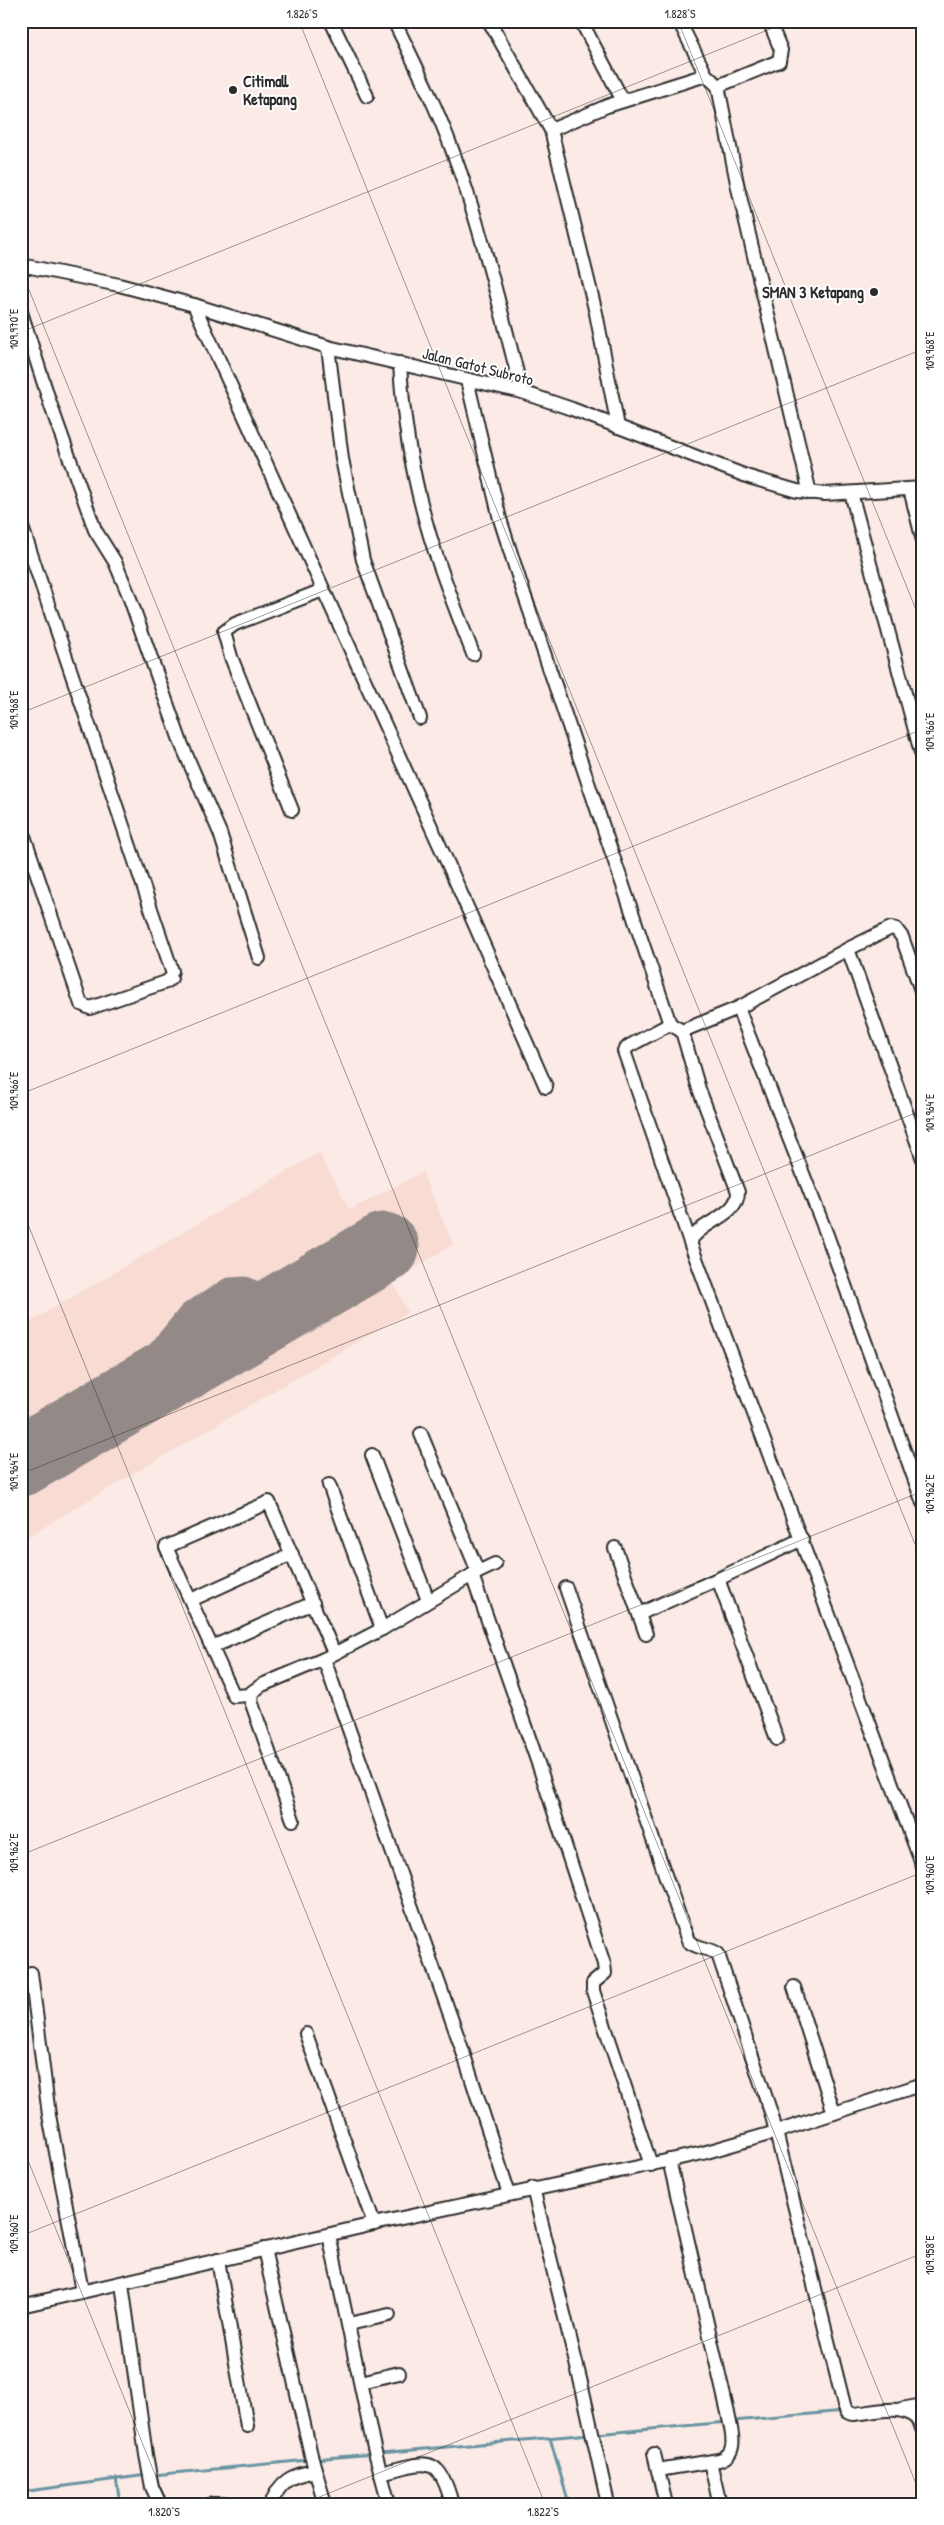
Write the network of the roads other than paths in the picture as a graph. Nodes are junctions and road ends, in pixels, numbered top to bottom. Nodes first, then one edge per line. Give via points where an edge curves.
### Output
1 (331, 21) edge
2 (394, 21) edge
3 (488, 21) edge
4 (581, 21) edge
5 (678, 21) edge
6 (769, 21) edge
7 (706, 74) junction
8 (718, 86) junction
9 (367, 96) dead end
10 (623, 101) junction
11 (551, 130) junction
12 (21, 265) edge
13 (194, 305) junction
14 (21, 312) edge
15 (328, 347) junction
16 (400, 363) junction
17 (467, 380) junction
18 (522, 392) junction
19 (618, 427) junction
20 (923, 488) edge
21 (910, 489) junction
22 (810, 493) junction
23 (851, 493) junction
24 (21, 524) edge
25 (923, 541) edge
26 (323, 590) junction
27 (473, 654) dead end
28 (420, 718) dead end
29 (923, 760) edge
30 (292, 810) dead end
31 (21, 827) edge
32 (848, 949) junction
33 (259, 958) dead end
34 (923, 996) edge
35 (738, 1008) junction
36 (670, 1024) junction
37 (682, 1031) junction
38 (546, 1087) dead end
39 (923, 1159) edge
40 (691, 1246) junction
41 (421, 1434) dead end
42 (372, 1455) dead end
43 (330, 1485) dead end
44 (923, 1503) edge
45 (802, 1539) junction
46 (615, 1548) dead end
47 (292, 1554) junction
48 (495, 1564) dead end
49 (475, 1574) junction
50 (718, 1579) junction
51 (566, 1588) dead end
52 (191, 1600) junction
53 (428, 1600) junction
54 (313, 1603) junction
55 (639, 1614) junction
56 (382, 1629) junction
57 (646, 1634) dead end
58 (212, 1647) junction
59 (329, 1656) junction
60 (250, 1695) junction
61 (777, 1738) dead end
62 (293, 1820) dead end
63 (923, 1867) edge
64 (31, 1973) dead end
65 (794, 1987) dead end
66 (306, 2034) dead end
67 (923, 2084) edge
68 (834, 2113) junction
69 (776, 2132) junction
70 (669, 2160) junction
71 (651, 2165) junction
72 (534, 2188) junction
73 (509, 2194) junction
74 (374, 2224) junction
75 (329, 2234) junction
76 (264, 2249) junction
77 (218, 2260) junction
78 (122, 2284) junction
79 (82, 2291) junction
80 (21, 2306) edge
81 (389, 2315) dead end
82 (348, 2324) junction
83 (398, 2373) dead end
84 (361, 2382) junction
85 (923, 2405) edge
86 (899, 2410) junction
87 (247, 2426) dead end
88 (923, 2431) edge
89 (654, 2454) dead end
90 (710, 2462) junction
91 (658, 2470) junction
92 (315, 2471) junction
93 (380, 2473) junction
94 (160, 2504) edge
95 (213, 2504) edge
96 (222, 2504) edge
97 (271, 2504) edge
98 (325, 2504) edge
99 (389, 2504) edge
100 (452, 2504) edge
101 (608, 2504) edge
102 (666, 2504) edge
103 (720, 2504) edge

1 - 9 street
2 - 18 street via 460,171 478,225
3 - 11 street
4 - 10 street
5 - 7 street
6 - 8 street via 781,50 779,61
7 - 8 street
7 - 10 street
8 - 22 street via 738,188
10 - 11 street
11 - 19 street via 594,304
12 - 13 street, Jalan Gatot Subroto via 119,285
13 - 15 street, Jalan Gatot Subroto
13 - 26 street
14 - 33 street via 95,530 115,562 128,593 181,743 220,833
15 - 16 street, Jalan Gatot Subroto
15 - 28 street via 342,459 362,560
16 - 17 street, Jalan Gatot Subroto
16 - 27 street via 409,442 421,502 439,563
17 - 18 street, Jalan Gatot Subroto
17 - 36 street via 500,519
18 - 19 street, Jalan Gatot Subroto
19 - 22 street, Jalan Gatot Subroto via 749,477
20 - 21 street, Jalan Gatot Subroto
21 - 23 street, Jalan Gatot Subroto
21 - 25 street
22 - 23 street, Jalan Gatot Subroto
23 - 29 street
24 - 31 street via 171,975 166,982 90,1008 81,1004
26 - 30 street via 235,624 224,632
26 - 38 street
32 - 34 street via 887,930 896,929 902,937
32 - 35 street
32 - 39 street
35 - 37 street
35 - 44 street via 828,1235
36 - 37 street
36 - 40 street via 629,1046 624,1052
37 - 40 street via 699,1088 738,1192 735,1204 697,1232
40 - 45 street
41 - 49 street
42 - 53 street
43 - 56 street
45 - 50 street
45 - 63 street
46 - 55 street
47 - 52 street
47 - 52 street via 269,1502 166,1548
47 - 54 street
48 - 49 street
49 - 53 street
49 - 71 street via 604,1964 605,1973 593,1983 593,1991
50 - 55 street
50 - 61 street
51 - 69 street via 688,1941 694,1947 718,1954
52 - 58 street
53 - 56 street
54 - 58 street
54 - 59 street
55 - 57 street
56 - 59 street
58 - 60 street via 234,1696
59 - 60 street via 262,1685
59 - 73 street
60 - 62 street
64 - 79 street via 49,2115
65 - 68 street
66 - 74 street
67 - 68 street
68 - 69 street
69 - 70 street
69 - 86 street via 846,2409 853,2414
70 - 71 street
70 - 90 street via 728,2413 733,2449 725,2458
71 - 72 street
72 - 73 street
72 - 101 street
73 - 74 street
74 - 75 street
75 - 76 street
75 - 82 street
76 - 77 street
76 - 92 street
77 - 78 street
77 - 87 street
78 - 79 street
78 - 94 street via 146,2455 152,2487
79 - 80 street
81 - 82 street
82 - 84 street
83 - 84 street
84 - 93 street
85 - 86 street
86 - 88 street via 914,2414
89 - 91 street
90 - 91 street
90 - 103 street
91 - 102 street
92 - 97 street via 294,2475 280,2486
92 - 98 street
93 - 99 street
93 - 100 street via 420,2465 433,2466 444,2478
95 - 96 street

